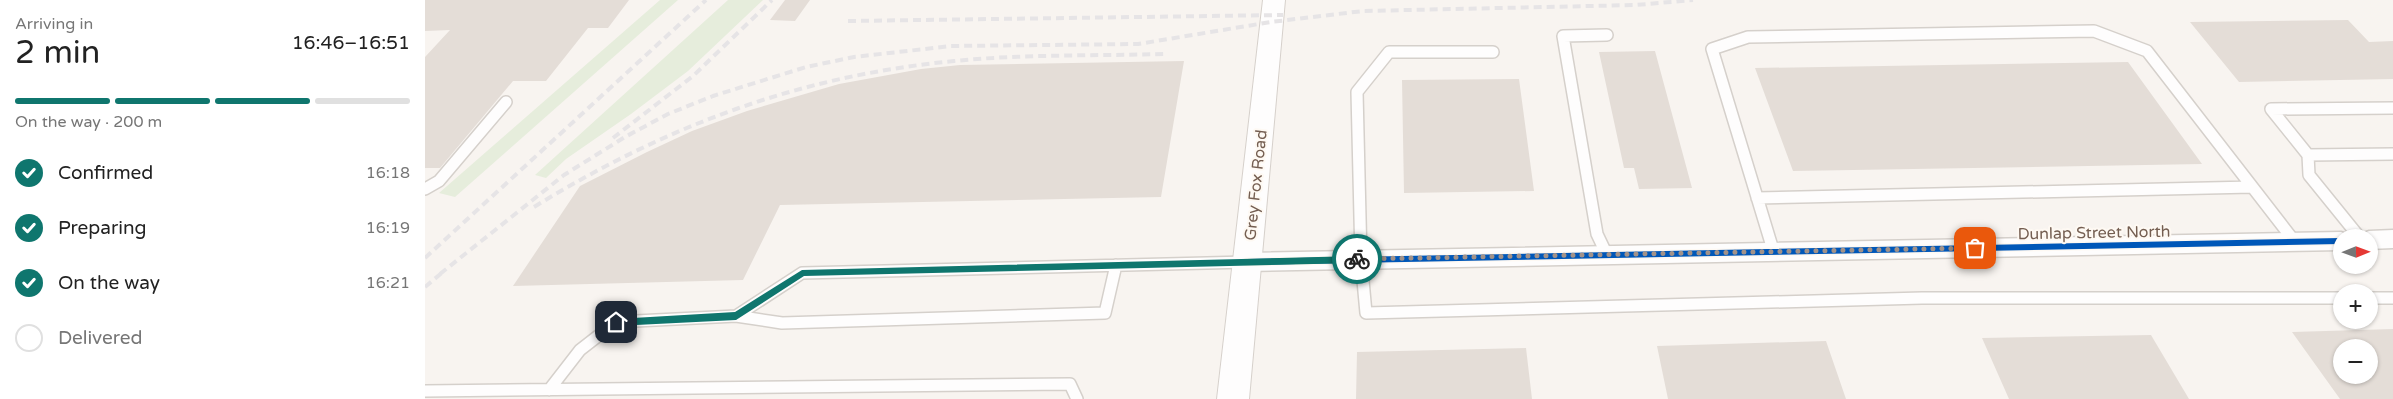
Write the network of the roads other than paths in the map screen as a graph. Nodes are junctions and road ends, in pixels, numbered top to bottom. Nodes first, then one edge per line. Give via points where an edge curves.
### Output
1 (1274, 0) edge
2 (1607, 35) dead end
3 (1493, 52) dead end
4 (505, 102) dead end
5 (2393, 108) edge
6 (2393, 154) edge
7 (2308, 155) junction
8 (2253, 187) junction
9 (425, 189) edge
10 (1757, 198) junction
11 (2353, 229) edge
12 (2393, 239) edge
13 (2378, 240) edge
14 (2333, 241) edge
15 (2295, 242) junction
16 (1774, 252) junction
17 (1607, 255) junction
18 (1361, 259) junction
19 (1247, 262) junction
20 (1116, 265) junction
21 (2333, 298) edge
22 (2378, 298) edge
23 (2393, 298) edge
24 (736, 316) junction
25 (549, 390) junction
26 (425, 391) edge
27 (1077, 399) edge
28 (1233, 399) edge

1 - 19 street, Grey Fox Road
2 - 17 lane via 1563,36 1597,234
3 - 18 lane via 1389,52 1357,92
4 - 9 lane via 439,182
5 - 7 lane via 2271,109
6 - 7 lane
7 - 11 lane via 2309,175
8 - 10 lane
8 - 10 lane via 2147,51 2094,31 1748,37 1712,49
8 - 15 lane
10 - 16 lane
12 - 13 street
14 - 15 street, Dunlap Street North
15 - 16 street, Dunlap Street North
16 - 17 street, Dunlap Street North
17 - 18 street, Dunlap Street North
18 - 19 street, Dunlap Street North
18 - 21 lane via 1366,312 1922,298
19 - 20 lane
19 - 28 street, Grey Fox Road
20 - 24 lane via 802,273
20 - 24 lane via 1105,313 783,323
22 - 23 lane
24 - 25 lane via 616,322 580,350
25 - 26 lane
25 - 27 lane via 1070,384

